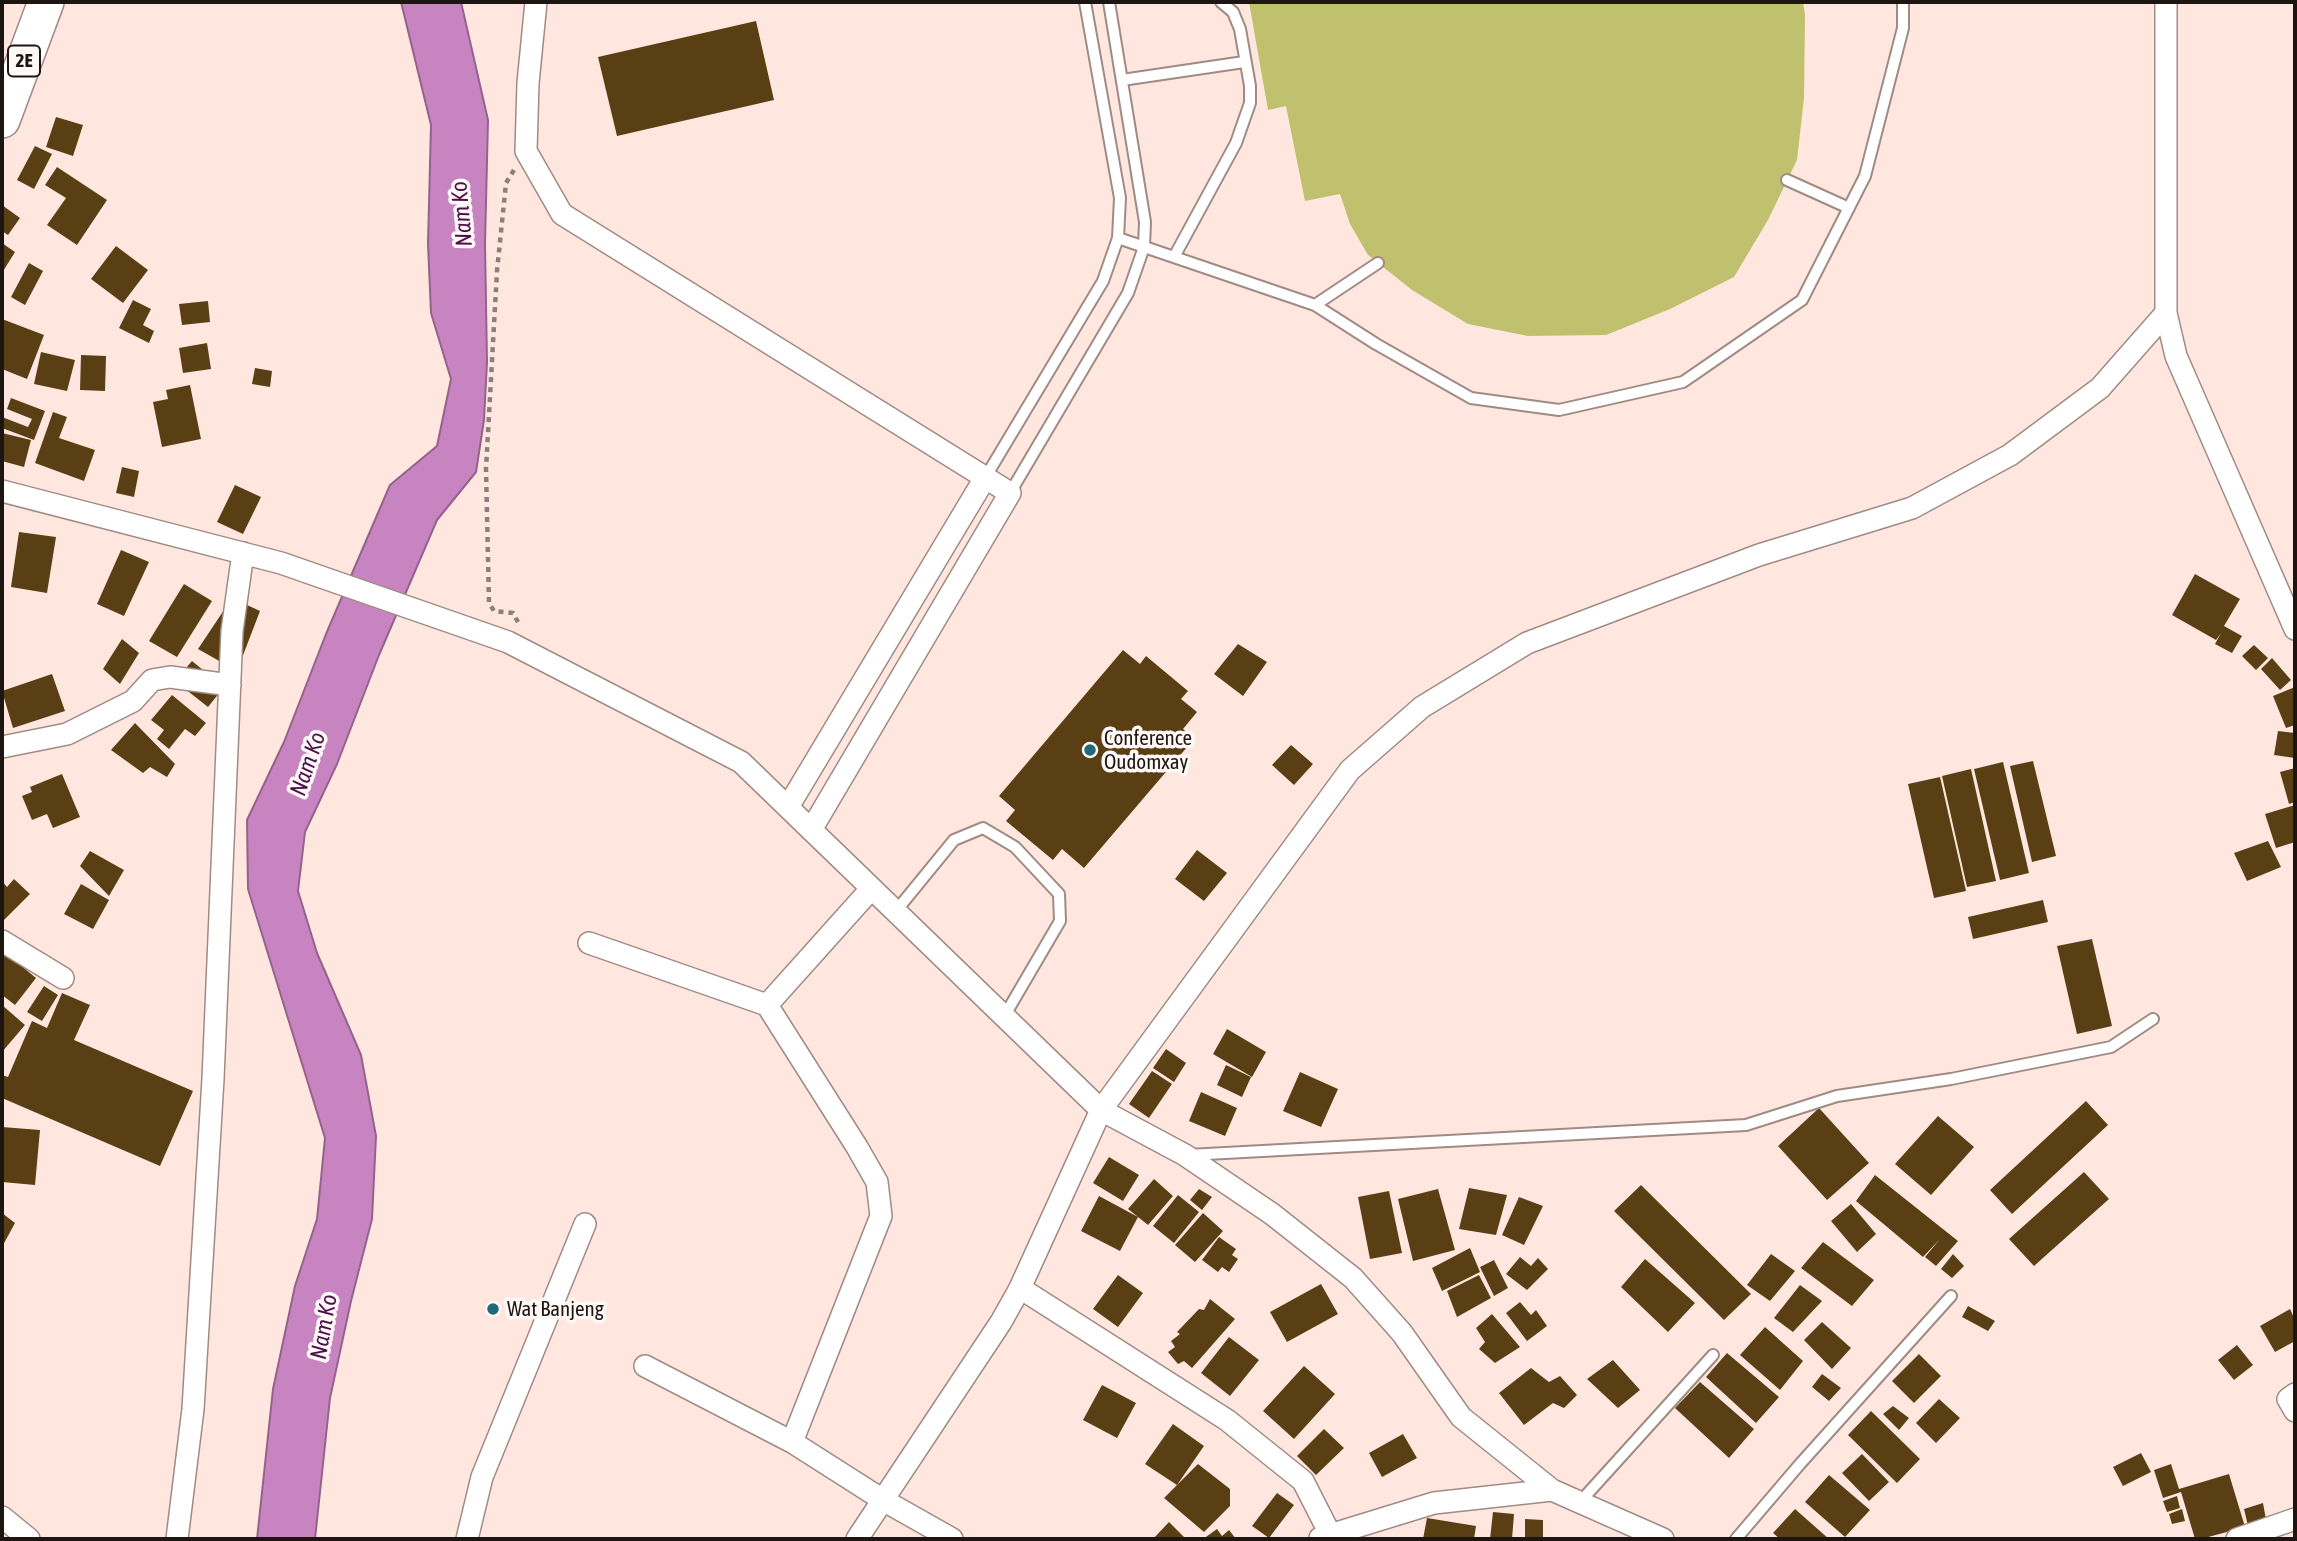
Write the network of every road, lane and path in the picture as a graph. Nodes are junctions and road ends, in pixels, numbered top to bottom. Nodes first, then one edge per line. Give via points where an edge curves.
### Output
1 (46, 2) edge
2 (536, 2) edge
3 (1085, 2) edge
4 (1109, 2) edge
5 (1221, 2) edge
6 (1903, 2) edge
7 (2166, 2) edge
8 (1244, 62) junction
9 (1122, 80) junction
10 (2, 120) edge
11 (526, 151) junction
12 (1787, 180) dead end
13 (1849, 208) junction
14 (1118, 238) junction
15 (1143, 247) junction
16 (1174, 257) junction
17 (1378, 263) dead end
18 (1315, 304) junction
19 (2166, 313) junction
20 (985, 478) junction
21 (2, 491) edge
22 (1010, 492) junction
23 (243, 553) junction
24 (2295, 629) edge
25 (514, 644) junction
26 (230, 685) junction
27 (2, 747) edge
28 (788, 807) junction
29 (811, 830) junction
30 (871, 888) junction
31 (896, 911) junction
32 (2, 941) edge
33 (589, 943) dead end
34 (63, 978) dead end
35 (766, 1005) junction
36 (1005, 1015) junction
37 (2154, 1019) dead end
38 (1101, 1110) junction
39 (1185, 1155) junction
40 (585, 1224) dead end
41 (1020, 1288) junction
42 (1951, 1296) dead end
43 (1713, 1355) dead end
44 (645, 1366) dead end
45 (2295, 1394) edge
46 (2295, 1411) edge
47 (792, 1442) junction
48 (1552, 1490) junction
49 (883, 1500) junction
50 (1580, 1502) junction
51 (2, 1517) edge
52 (2295, 1519) edge
53 (1324, 1537) edge
54 (29, 1539) edge
55 (177, 1539) edge
56 (467, 1539) edge
57 (857, 1539) edge
58 (952, 1539) edge
59 (1663, 1539) edge
60 (1736, 1539) edge
61 (2236, 1539) edge

1 - 10 highway, 2E
2 - 11 street
3 - 14 lane via 1120,198
4 - 9 lane
5 - 8 lane via 1233,12 1240,29
6 - 13 lane via 1903,28 1865,176
7 - 19 street
8 - 9 lane
8 - 16 lane via 1250,103 1236,143
9 - 15 lane via 1145,222
11 - 20 street via 562,214
11 - 25 path via 506,183 486,468 489,603 494,611 513,614 519,621
12 - 13 lane
13 - 18 lane via 1802,300 1683,382 1559,410 1471,398
14 - 15 lane
14 - 20 lane via 1103,281
15 - 16 lane
15 - 22 lane via 1128,293
16 - 18 lane
17 - 18 lane
19 - 24 street via 2176,356
19 - 38 street via 2101,388 2010,455 1912,508 1759,555 1527,643 1422,707 1350,770
20 - 22 street
20 - 28 street
21 - 23 street
22 - 29 street
23 - 25 street
23 - 26 street
25 - 28 street via 741,762
26 - 27 street via 170,677 152,680 132,701 67,734
26 - 55 street via 194,1395
28 - 29 street
29 - 30 street
30 - 31 street
30 - 35 street
31 - 36 street
31 - 36 lane via 954,840 983,828 1015,847 1059,894 1060,921
32 - 34 street
33 - 35 street
35 - 47 street via 871,1170 881,1216
36 - 38 street
37 - 39 lane via 2110,1047 1837,1096 1746,1125
38 - 39 street
38 - 41 street
39 - 48 street via 1272,1214 1353,1278 1402,1333 1461,1417
40 - 56 street via 482,1477
41 - 49 street
41 - 53 street via 1238,1429 1303,1481
42 - 60 lane
43 - 50 lane
44 - 47 street
45 - 46 street via 2288,1399
47 - 49 street
48 - 50 street
48 - 53 street via 1434,1503
49 - 57 street
49 - 58 street
50 - 59 street
51 - 54 street
52 - 61 street

